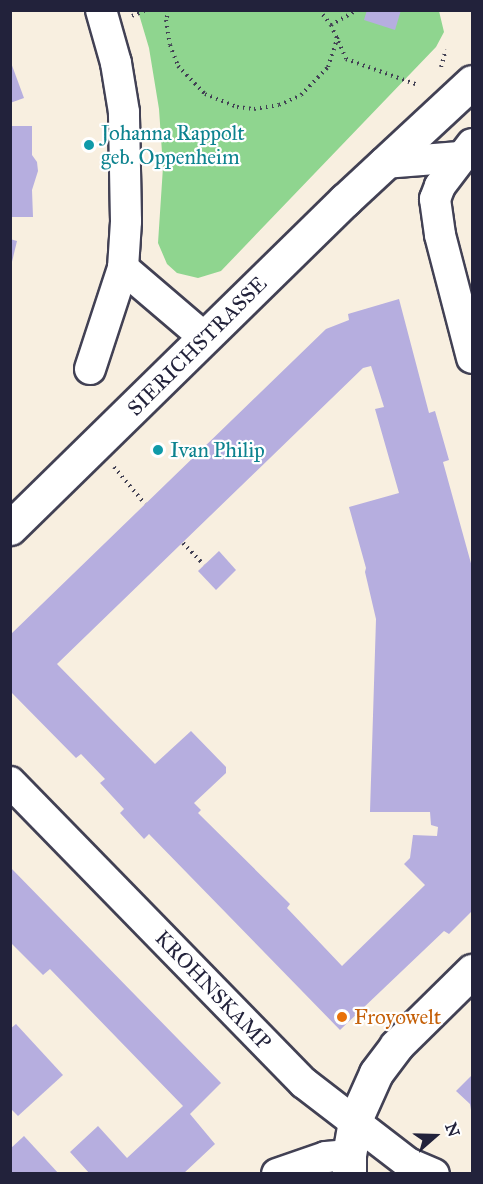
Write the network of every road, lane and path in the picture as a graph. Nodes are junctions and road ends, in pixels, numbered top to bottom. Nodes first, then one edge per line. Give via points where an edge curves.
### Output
1 (101, 10) edge
2 (169, 10) edge
3 (319, 10) edge
4 (357, 10) edge
5 (331, 25) junction
6 (338, 37) junction
7 (472, 82) edge
8 (418, 85) dead end
9 (466, 150) edge
10 (384, 164) junction
11 (123, 268) junction
12 (205, 338) junction
13 (472, 358) edge
14 (90, 369) dead end
15 (98, 445) junction
16 (145, 504) dead end
17 (10, 528) edge
18 (183, 543) dead end
19 (204, 565) dead end
20 (10, 782) edge
21 (472, 970) edge
22 (356, 1120) junction
23 (349, 1164) edge
24 (277, 1173) edge
25 (434, 1173) edge

1 - 11 street via 124,112 127,163
2 - 6 path via 166,20 170,45 178,66 205,94 237,107 279,105 302,95 328,67
3 - 5 path
4 - 5 path
5 - 6 path
6 - 8 path via 346,59
7 - 10 main road, SIERICHSTRASSE
9 - 10 street
9 - 13 street via 440,186 435,200 440,235
10 - 12 main road, SIERICHSTRASSE
11 - 12 street
11 - 14 street
12 - 15 main road, SIERICHSTRASSE
15 - 16 path
15 - 17 main road, SIERICHSTRASSE
18 - 19 path
20 - 22 street, KROHNSKAMP via 304,1083
21 - 22 main road via 396,1046 376,1073
22 - 23 main road
22 - 25 street, KROHNSKAMP via 408,1163
23 - 24 street via 326,1157

